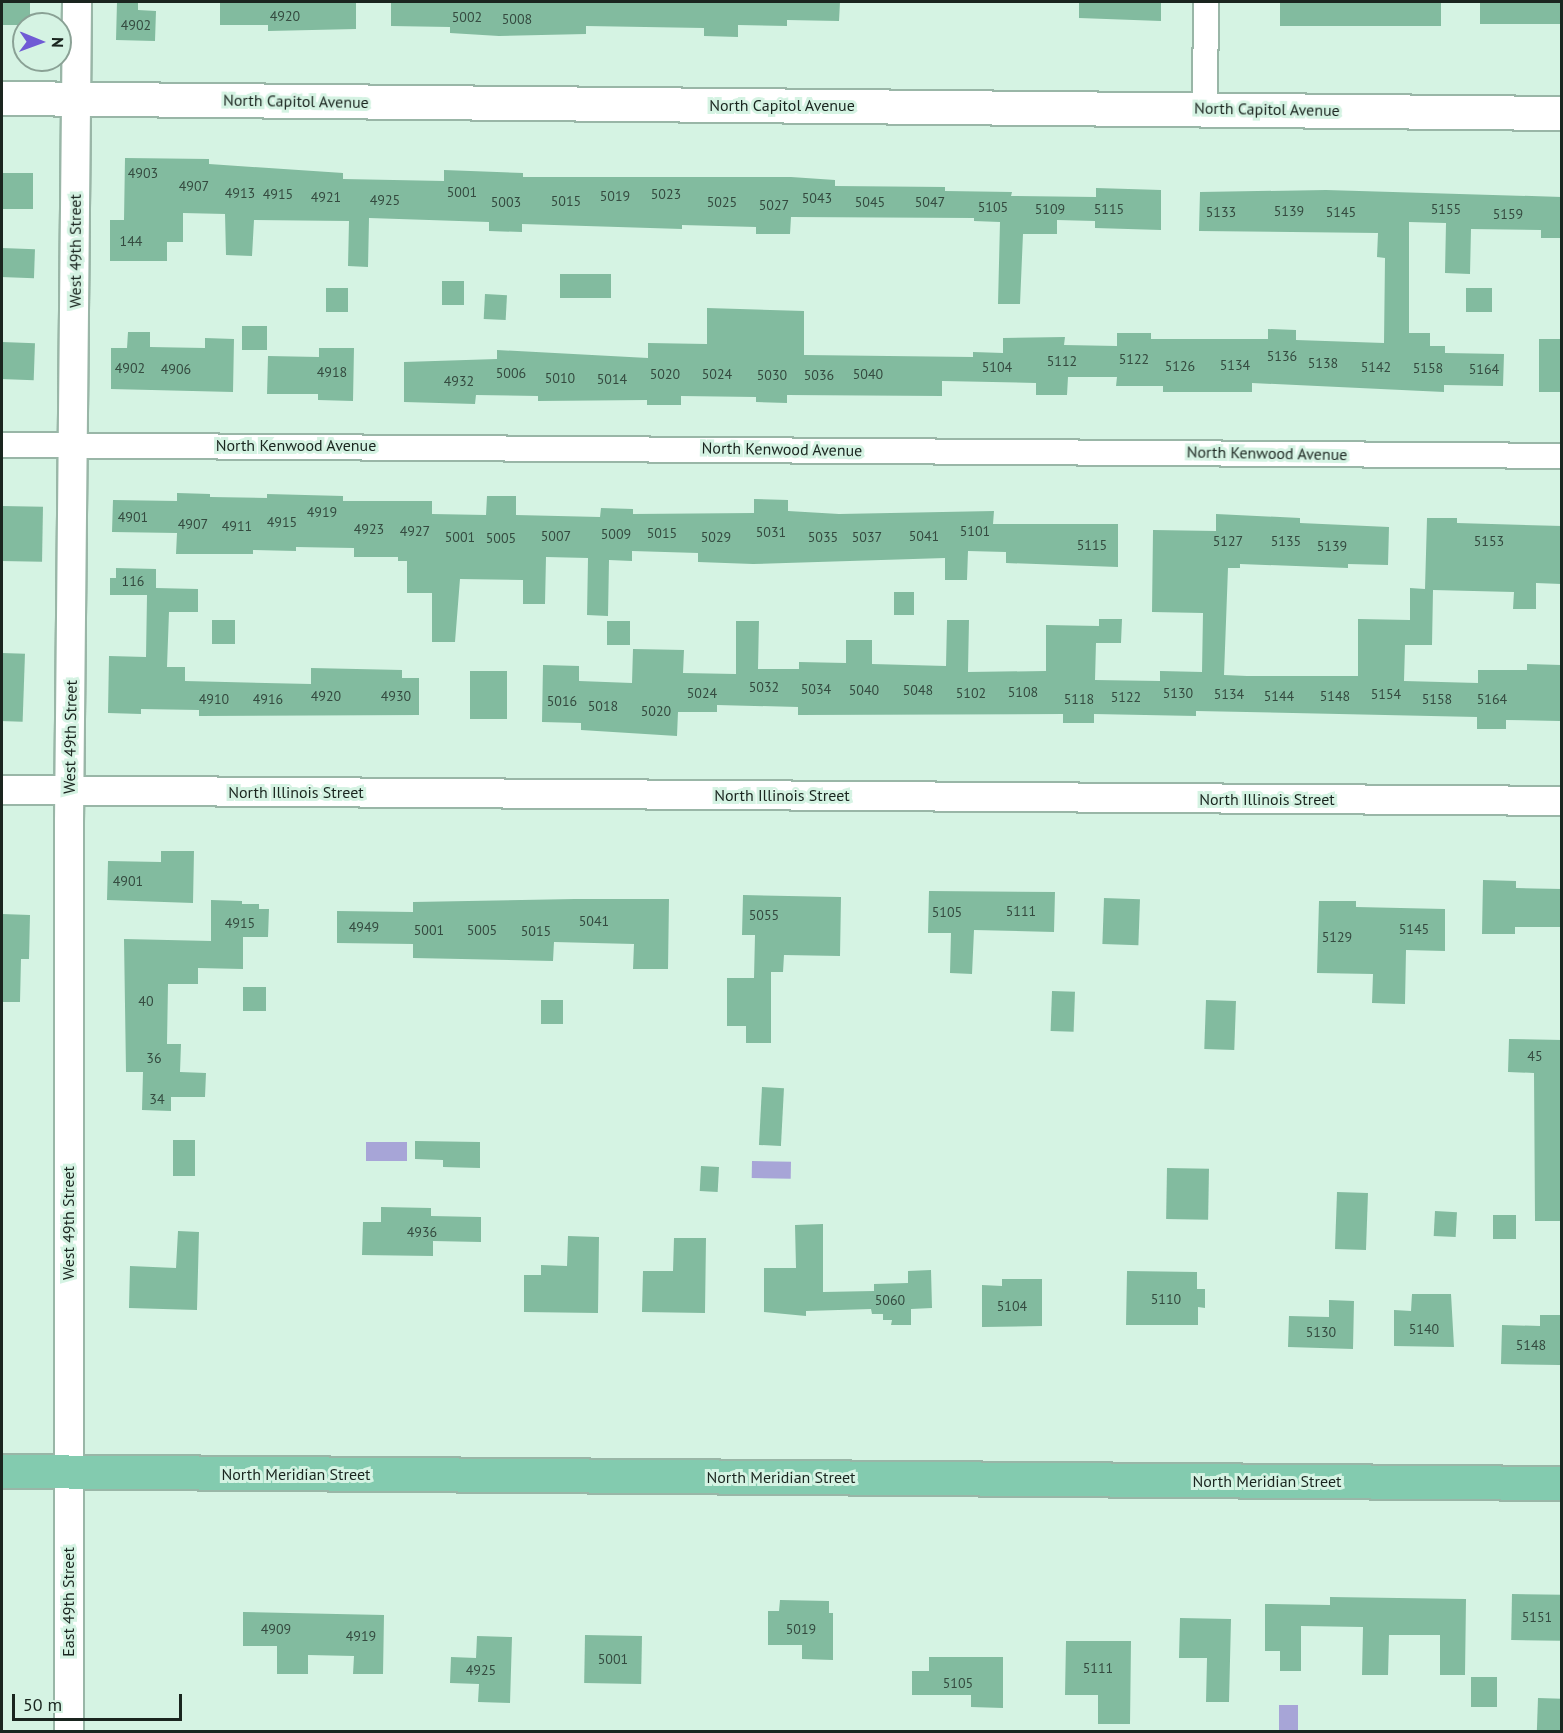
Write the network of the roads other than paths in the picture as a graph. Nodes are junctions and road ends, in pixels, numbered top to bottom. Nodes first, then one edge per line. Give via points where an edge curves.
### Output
1 (77, 2) edge
2 (1206, 2) edge
3 (2, 98) edge
4 (76, 99) junction
5 (1205, 108) junction
6 (1562, 113) edge
7 (2, 445) edge
8 (73, 445) junction
9 (1562, 456) edge
10 (2, 790) edge
11 (69, 790) junction
12 (1562, 801) edge
13 (2, 1471) edge
14 (68, 1472) junction
15 (1562, 1483) edge
16 (69, 1731) edge

1 - 4 street, West 49th Street
2 - 5 street
3 - 4 main road, North Capitol Avenue
4 - 5 main road, North Capitol Avenue
4 - 8 street, West 49th Street
5 - 6 main road, North Capitol Avenue
7 - 8 street, North Kenwood Avenue
8 - 9 street, North Kenwood Avenue
8 - 11 street, West 49th Street
10 - 11 street, North Illinois Street
11 - 12 street, North Illinois Street
11 - 14 street, West 49th Street
13 - 14 main road, North Meridian Street
14 - 15 main road, North Meridian Street
14 - 16 street, East 49th Street

